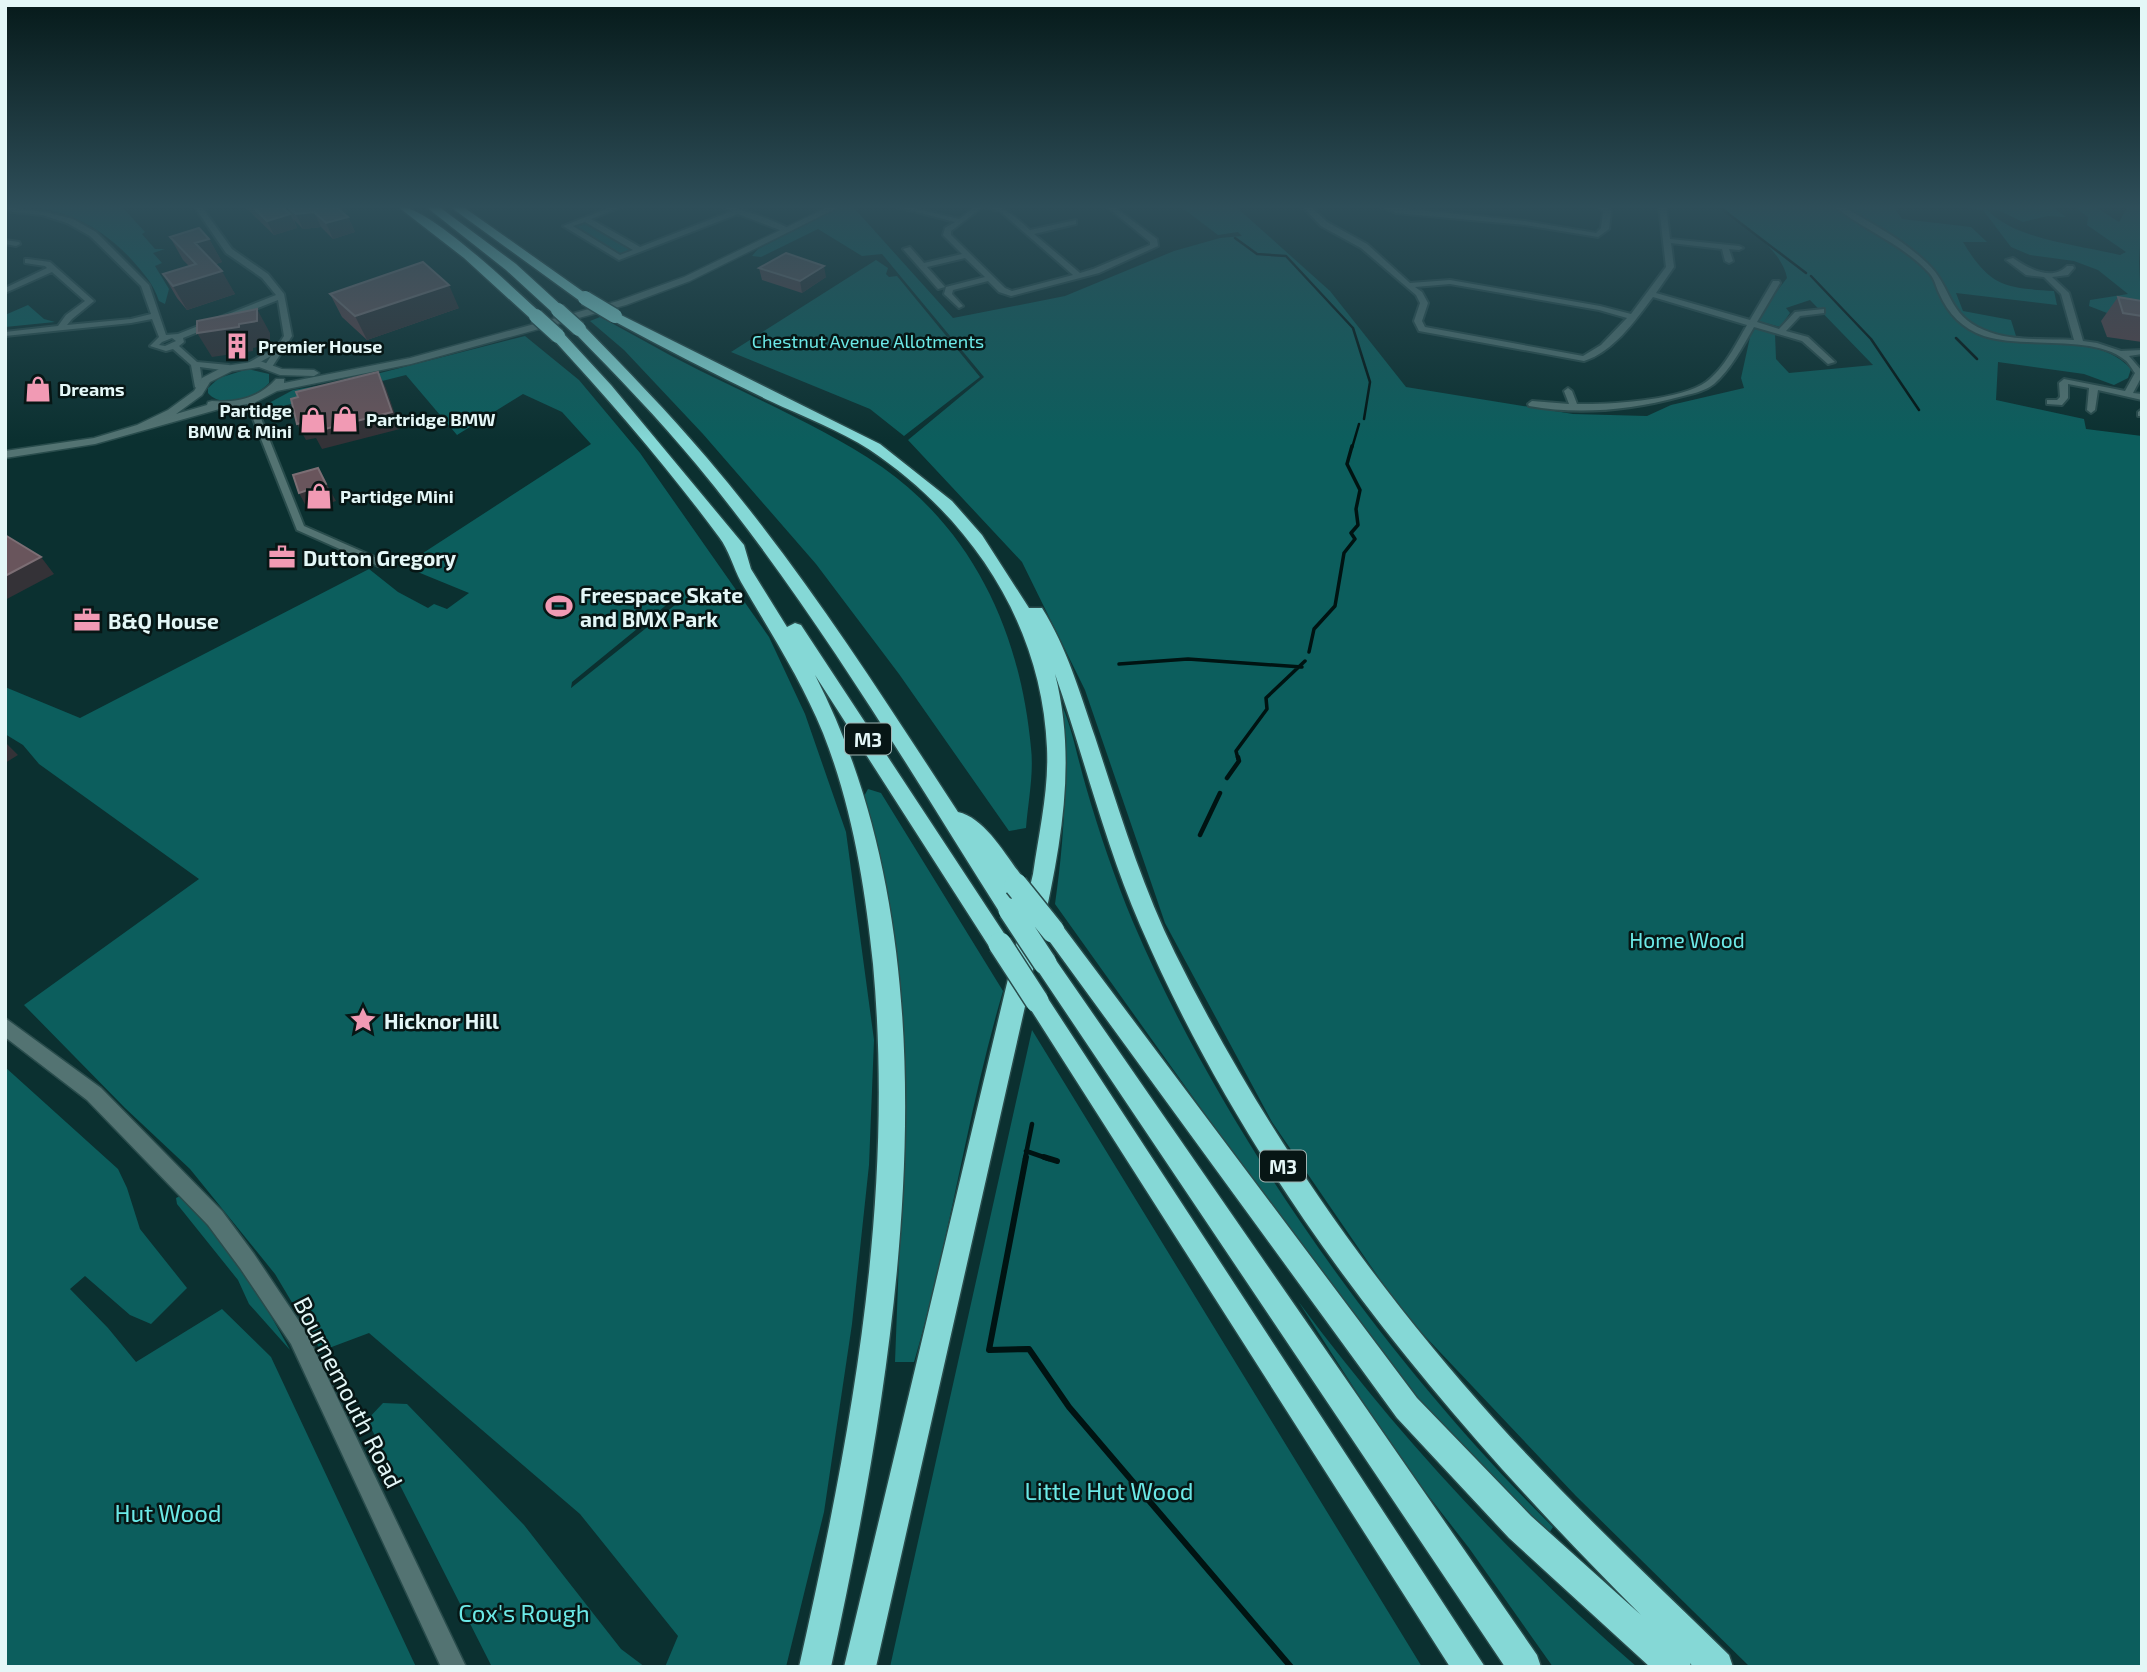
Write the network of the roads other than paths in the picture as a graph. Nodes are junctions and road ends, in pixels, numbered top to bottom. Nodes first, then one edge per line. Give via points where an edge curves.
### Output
1 (70, 284) edge
2 (144, 284) edge
3 (271, 284) edge
4 (500, 284) edge
5 (530, 284) edge
6 (565, 284) edge
7 (673, 284) edge
8 (968, 284) edge
9 (998, 284) edge
10 (1049, 284) edge
11 (1422, 284) edge
12 (1462, 284) edge
13 (1658, 284) edge
14 (1775, 284) edge
15 (1939, 284) edge
16 (2056, 284) edge
17 (1409, 285) joint
18 (1650, 294) junction
19 (281, 296) junction
20 (958, 306) dead end
21 (1821, 311) dead end
22 (153, 316) junction
23 (1632, 317) junction
24 (1750, 323) junction
25 (61, 328) junction
26 (1782, 331) junction
27 (5, 334) edge
28 (163, 338) joint
29 (177, 342) junction
30 (2079, 342) junction
31 (278, 349) junction
32 (2142, 352) edge
33 (2120, 354) junction
34 (1831, 362) dead end
35 (195, 364) junction
36 (250, 364) junction
37 (269, 365) junction
38 (229, 368) junction
39 (280, 372) junction
40 (351, 373) junction
41 (2094, 386) junction
42 (275, 388) junction
43 (199, 390) junction
44 (1568, 391) dead end
45 (2128, 394) junction
46 (2142, 397) edge
47 (250, 401) junction
48 (2050, 402) dead end
49 (1532, 404) dead end
50 (221, 405) junction
51 (1574, 408) junction
52 (2091, 411) dead end
53 (137, 430) junction
54 (5, 455) edge
55 (730, 539) junction
56 (382, 564) dead end
57 (1001, 571) junction
58 (942, 805) junction
59 (5, 1026) edge
60 (454, 1667) edge
61 (815, 1667) edge
62 (860, 1667) edge
63 (1467, 1667) edge
64 (1525, 1667) edge
65 (1675, 1667) edge
66 (1717, 1667) edge

1 - 25 street via 90,301
2 - 22 street
3 - 19 street
4 - 55 highway, M3, bridge via 606,388
5 - 58 highway, M3, bridge via 655,408 739,506 829,632
6 - 57 highway, M3, bridge via 615,316 877,449 949,506
7 - 40 street via 622,303 431,356
8 - 20 street via 949,289
9 - 10 street via 1011,294
11 - 17 street
12 - 23 street
13 - 18 street
14 - 24 street
15 - 30 street via 1948,305 1972,329 2005,340
16 - 30 street via 2065,293
17 - 23 street via 1423,301 1418,321 1426,331 1574,358 1594,357
18 - 23 street
18 - 24 street
19 - 29 street
19 - 31 street via 288,336
21 - 26 street via 1798,314
22 - 25 street
22 - 28 street
24 - 26 street
24 - 51 street via 1707,384 1633,406
25 - 27 street
26 - 34 street via 1809,341
28 - 29 street
29 - 35 street
30 - 33 street
31 - 36 street
31 - 37 street
32 - 33 street
33 - 45 street via 2139,373
35 - 38 street
35 - 43 street
36 - 37 street
36 - 38 street
37 - 39 street
38 - 43 street via 206,380
39 - 40 street
39 - 42 street
40 - 42 street
41 - 45 street
41 - 48 street via 2064,381 2064,398
41 - 52 street
42 - 47 street
43 - 50 street via 204,402
43 - 53 street via 172,412
44 - 51 street
45 - 46 street
47 - 50 street
47 - 56 street via 300,527
49 - 51 street
50 - 53 street
53 - 54 street
55 - 61 highway, M3 via 739,564 800,666 830,728 859,812 882,938 891,1026 892,1138 867,1417
55 - 63 highway, M3, bridge via 840,695
57 - 62 highway, M3 via 1028,622 1044,672 1057,747 1044,874
57 - 66 highway, M3 via 1022,588 1056,651 1120,848 1163,952 1233,1087 1278,1160 1365,1285 1482,1428
58 - 64 highway, M3, bridge
58 - 65 highway, M3, bridge via 981,839 1053,931 1407,1408 1520,1527
59 - 60 street, Bournemouth Road via 94,1094 191,1192 247,1261 298,1337

